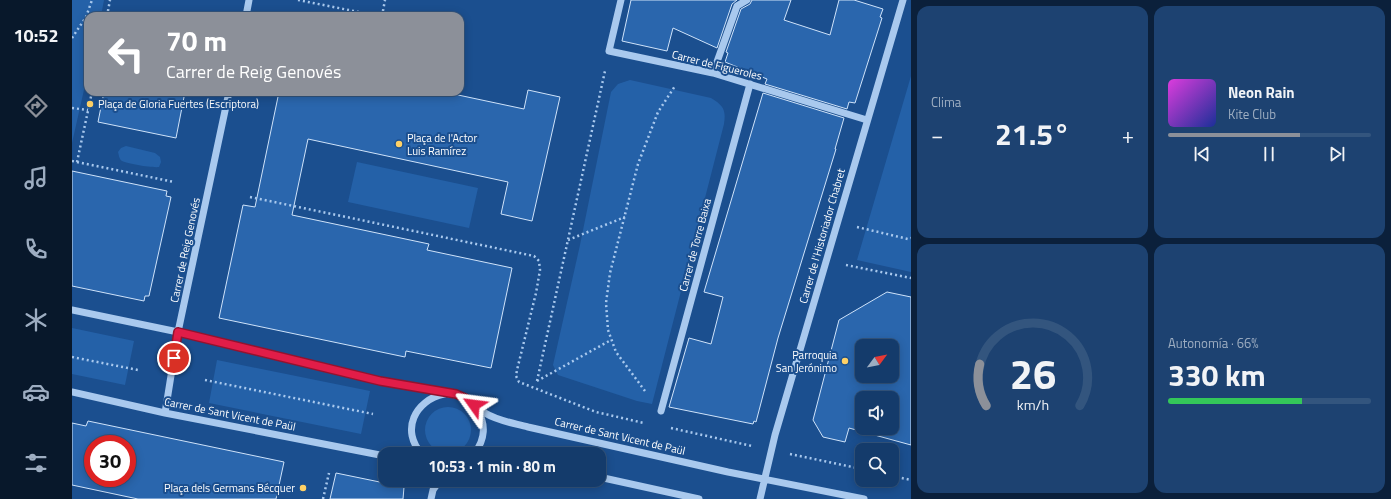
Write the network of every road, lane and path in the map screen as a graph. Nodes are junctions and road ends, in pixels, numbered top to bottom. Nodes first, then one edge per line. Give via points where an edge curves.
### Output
1 (92, 0) edge
2 (110, 0) edge
3 (249, 0) edge
4 (298, 0) edge
5 (385, 0) edge
6 (621, 0) edge
7 (747, 0) edge
8 (903, 0) edge
9 (88, 12) edge
10 (108, 12) edge
11 (247, 12) edge
12 (360, 12) edge
13 (381, 12) edge
14 (84, 20) edge
15 (72, 38) edge
16 (609, 51) junction
17 (687, 67) junction
18 (713, 73) junction
19 (750, 84) junction
20 (91, 96) edge
21 (229, 96) edge
22 (72, 108) edge
23 (88, 110) junction
24 (867, 120) junction
25 (72, 161) edge
26 (77, 162) junction
27 (174, 182) dead end
28 (250, 197) dead end
29 (625, 217) junction
30 (838, 222) junction
31 (911, 238) edge
32 (568, 240) junction
33 (826, 261) junction
34 (911, 278) edge
35 (72, 310) edge
36 (178, 332) junction
37 (611, 340) junction
38 (72, 356) edge
39 (138, 370) dead end
40 (205, 380) dead end
41 (72, 392) edge
42 (456, 394) junction
43 (474, 405) junction
44 (661, 411) joint
45 (165, 413) junction
46 (373, 414) dead end
47 (649, 424) dead end
48 (665, 427) dead end
49 (417, 447) edge
50 (479, 447) edge
51 (771, 450) junction
52 (378, 455) edge
53 (855, 468) edge
54 (329, 473) dead end
55 (899, 477) edge
56 (606, 479) edge
57 (765, 479) junction
58 (911, 480) edge
59 (435, 487) edge
60 (323, 499) edge
61 (431, 499) edge
62 (699, 499) edge
63 (760, 499) edge
64 (864, 499) edge

1 - 9 path
2 - 10 path
3 - 11 street
4 - 12 path
5 - 13 path
6 - 16 street
7 - 18 street via 737,6
8 - 24 street, Carrer de l'Historiador Chabret
14 - 15 path
16 - 17 street, Carrer de Figueroles
16 - 32 path
17 - 18 street, Carrer de Figueroles
17 - 29 path via 658,112 638,164
18 - 19 street, Carrer de Figueroles
19 - 24 street, Carrer de Figueroles
19 - 44 street, Carrer de Torre Baixa
20 - 23 path
21 - 36 street, Carrer de Reig Genovés
22 - 23 path
23 - 26 path
24 - 30 street, Carrer de l'Historiador Chabret
25 - 26 path
26 - 27 path
28 - 47 path via 534,256 539,261 540,270 517,370 519,382 596,412
29 - 32 path
29 - 37 path via 610,273 606,303
30 - 31 path
30 - 33 street, Carrer de l'Historiador Chabret
32 - 37 path via 537,381
33 - 34 path
33 - 51 street, Carrer de l'Historiador Chabret
35 - 36 street, Carrer de Sant Vicent de Paül
36 - 42 street, Carrer de Sant Vicent de Paül via 380,381
36 - 45 street, Carrer de Reig Genovés
37 - 44 path via 616,352
38 - 39 path
40 - 46 path
41 - 45 street, Carrer de Sant Vicent de Paül
42 - 43 street, Carrer de Sant Vicent de Paül
42 - 49 street via 434,396 424,402 418,410 413,420 412,431
43 - 50 street via 483,424 483,435
43 - 57 street, Carrer de Sant Vicent de Paül via 496,419
45 - 52 street, Carrer de Sant Vicent de Paül
48 - 51 path
51 - 53 path
51 - 57 street, Carrer de l'Historiador Chabret
54 - 60 path
55 - 58 path
56 - 62 street
57 - 63 street
57 - 64 street, Carrer de Sant Vicent de Paül
59 - 61 street

